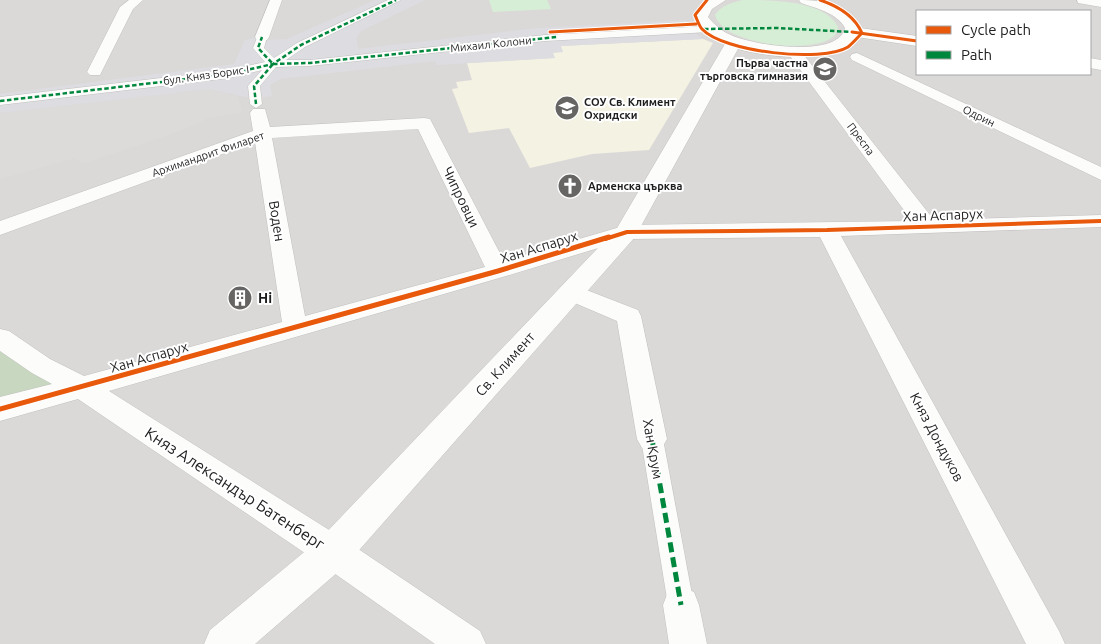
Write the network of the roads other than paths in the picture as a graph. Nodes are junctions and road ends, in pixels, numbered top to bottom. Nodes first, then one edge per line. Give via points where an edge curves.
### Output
1 (137, 0) edge
2 (276, 0) edge
3 (396, 0) edge
4 (806, 0) edge
5 (1083, 0) edge
6 (714, 1) edge
7 (1101, 3) edge
8 (709, 29) junction
9 (852, 32) junction
10 (262, 37) joint
11 (916, 41) edge
12 (734, 42) junction
13 (794, 52) junction
14 (857, 57) dead end
15 (273, 64) junction
16 (95, 72) dead end
17 (0, 101) edge
18 (259, 117) junction
19 (424, 123) joint
20 (1101, 174) edge
21 (1101, 221) edge
22 (928, 227) junction
23 (0, 228) edge
24 (828, 230) junction
25 (628, 232) junction
26 (498, 271) junction
27 (570, 292) junction
28 (294, 328) junction
29 (0, 338) edge
30 (81, 387) junction
31 (0, 409) edge
32 (652, 439) joint
33 (333, 552) junction
34 (681, 605) joint
35 (224, 644) edge
36 (467, 644) edge
37 (688, 644) edge
38 (1046, 644) edge

1 - 16 street via 127,7
2 - 10 street
3 - 15 street, бул. Княз Борис I via 301,45
4 - 9 street via 843,16 852,26
5 - 7 street
6 - 8 street via 706,6 701,17
8 - 12 street
8 - 15 street, Михаил Колони via 545,38 310,63
9 - 11 street
9 - 13 street via 834,46
10 - 15 street via 258,48
12 - 13 street
12 - 25 street, Св. Климент
13 - 22 street, Преспа
14 - 20 street, Одрин
15 - 17 street, бул. Княз Борис I via 229,74
15 - 18 street via 254,86
18 - 19 street, Архимандрит Филарет
18 - 23 street, Архимандрит Филарет
18 - 28 street, Воден
19 - 26 street, Чипровци
21 - 22 street, Хан Аспарух
22 - 24 street, Хан Аспарух
24 - 25 street, Хан Аспарух
24 - 38 street, Княз Дондуков
25 - 26 street, Хан Аспарух
25 - 27 street, Св. Климент
26 - 28 street, Хан Аспарух
27 - 32 street, Хан Крум via 629,316
27 - 33 street, Св. Климент
28 - 30 street, Хан Аспарух
29 - 30 street, Княз Александър Батенберг via 41,366
30 - 31 street, Хан Аспарух
30 - 33 street, Княз Александър Батенберг
32 - 34 street, Хан Крум
33 - 35 street, Св. Климент
33 - 36 street, Княз Александър Батенберг
34 - 37 street, Хан Крум

